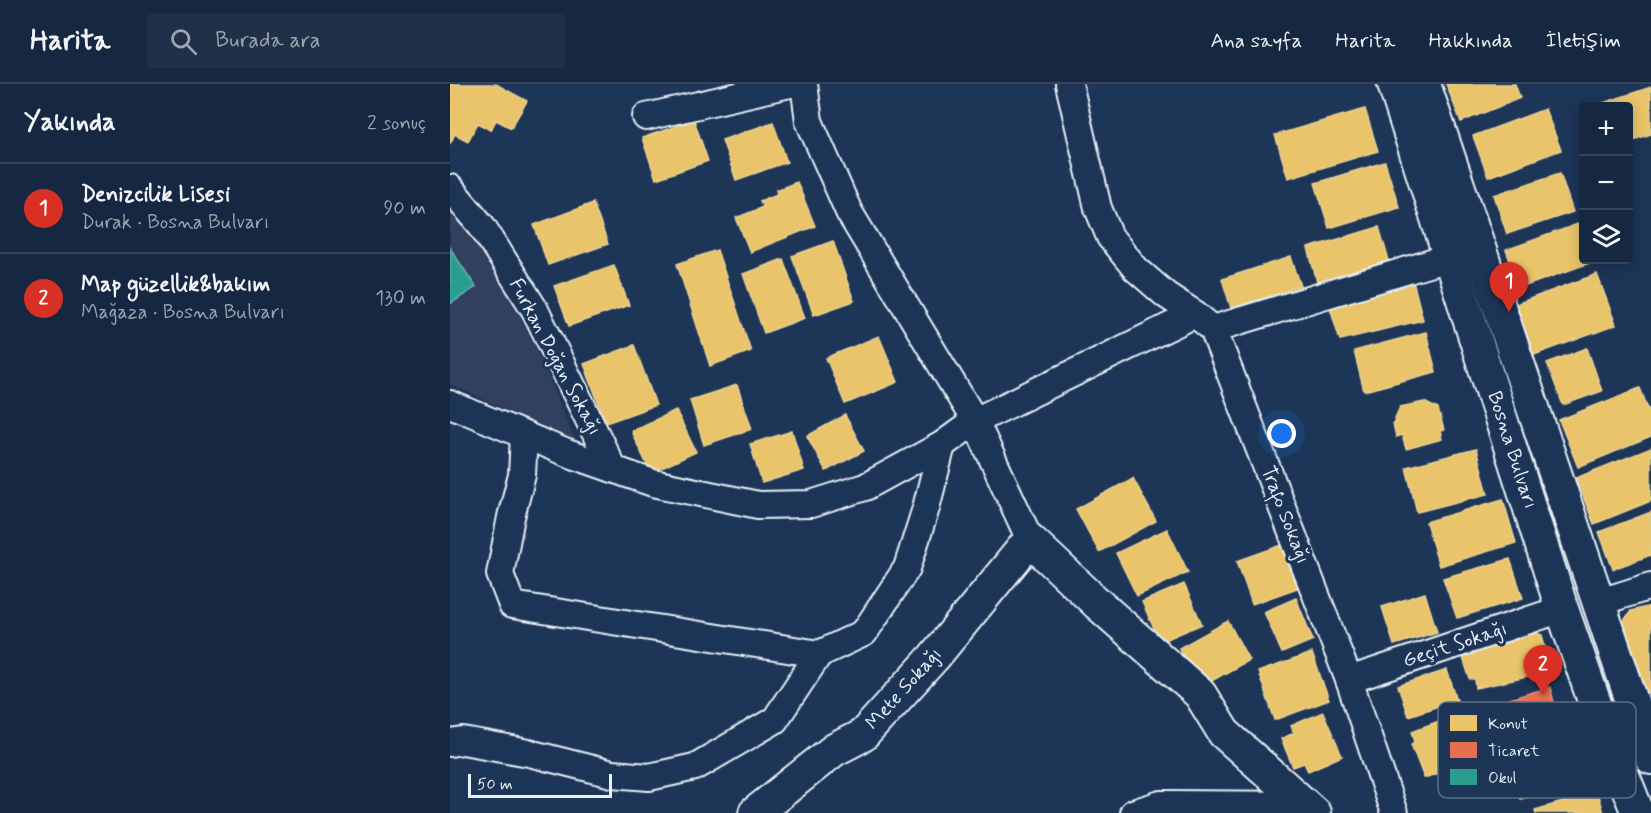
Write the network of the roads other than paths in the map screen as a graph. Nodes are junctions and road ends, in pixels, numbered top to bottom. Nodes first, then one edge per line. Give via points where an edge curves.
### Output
1 (790, 84) edge
2 (804, 84) edge
3 (1069, 84) edge
4 (1394, 84) edge
5 (1424, 84) edge
6 (646, 117) dead end
7 (450, 188) edge
8 (1451, 257) junction
9 (1204, 321) junction
10 (454, 412) edge
11 (975, 421) junction
12 (524, 435) junction
13 (942, 445) junction
14 (613, 469) junction
15 (1029, 540) junction
16 (1651, 586) edge
17 (1597, 603) junction
18 (1562, 609) junction
19 (819, 654) junction
20 (1349, 680) junction
21 (1594, 702) edge
22 (1631, 702) edge
23 (1636, 715) edge
24 (450, 743) edge
25 (1651, 758) edge
26 (1632, 798) edge
27 (1309, 809) edge
28 (755, 813) edge
29 (1133, 813) edge
30 (1394, 813) edge
31 (1638, 813) edge

1 - 6 street
2 - 11 street via 809,121 849,212
3 - 9 street via 1098,208 1110,237 1136,269 1166,296
4 - 8 main road, Bosna Bulvarı
5 - 17 main road, Bosna Bulvarı
7 - 14 street, Furkan Doğan Sokağı via 482,226 535,310
8 - 9 street
8 - 18 main road, Bosna Bulvarı
9 - 11 street
9 - 20 street, Trafo Sokağı
10 - 12 street
11 - 13 street
11 - 15 street
12 - 14 street
12 - 19 street via 522,475 500,574 512,605
13 - 14 street via 865,487 811,504 758,505 653,483
13 - 19 street via 907,568 864,633
15 - 27 main road via 1200,694 1224,733
15 - 28 main road, Mete Sokağı via 934,657 863,735 834,750
16 - 17 street
17 - 22 main road, Bosna Bulvarı
18 - 20 street, Geçit Sokağı
18 - 21 main road, Bosna Bulvarı
19 - 24 street via 775,720 695,767 649,777 612,774 529,753 463,741
20 - 30 street, Trafo Sokağı
23 - 25 main road, Bosna Bulvarı
26 - 31 main road, Bosna Bulvarı
27 - 29 street via 1161,804

